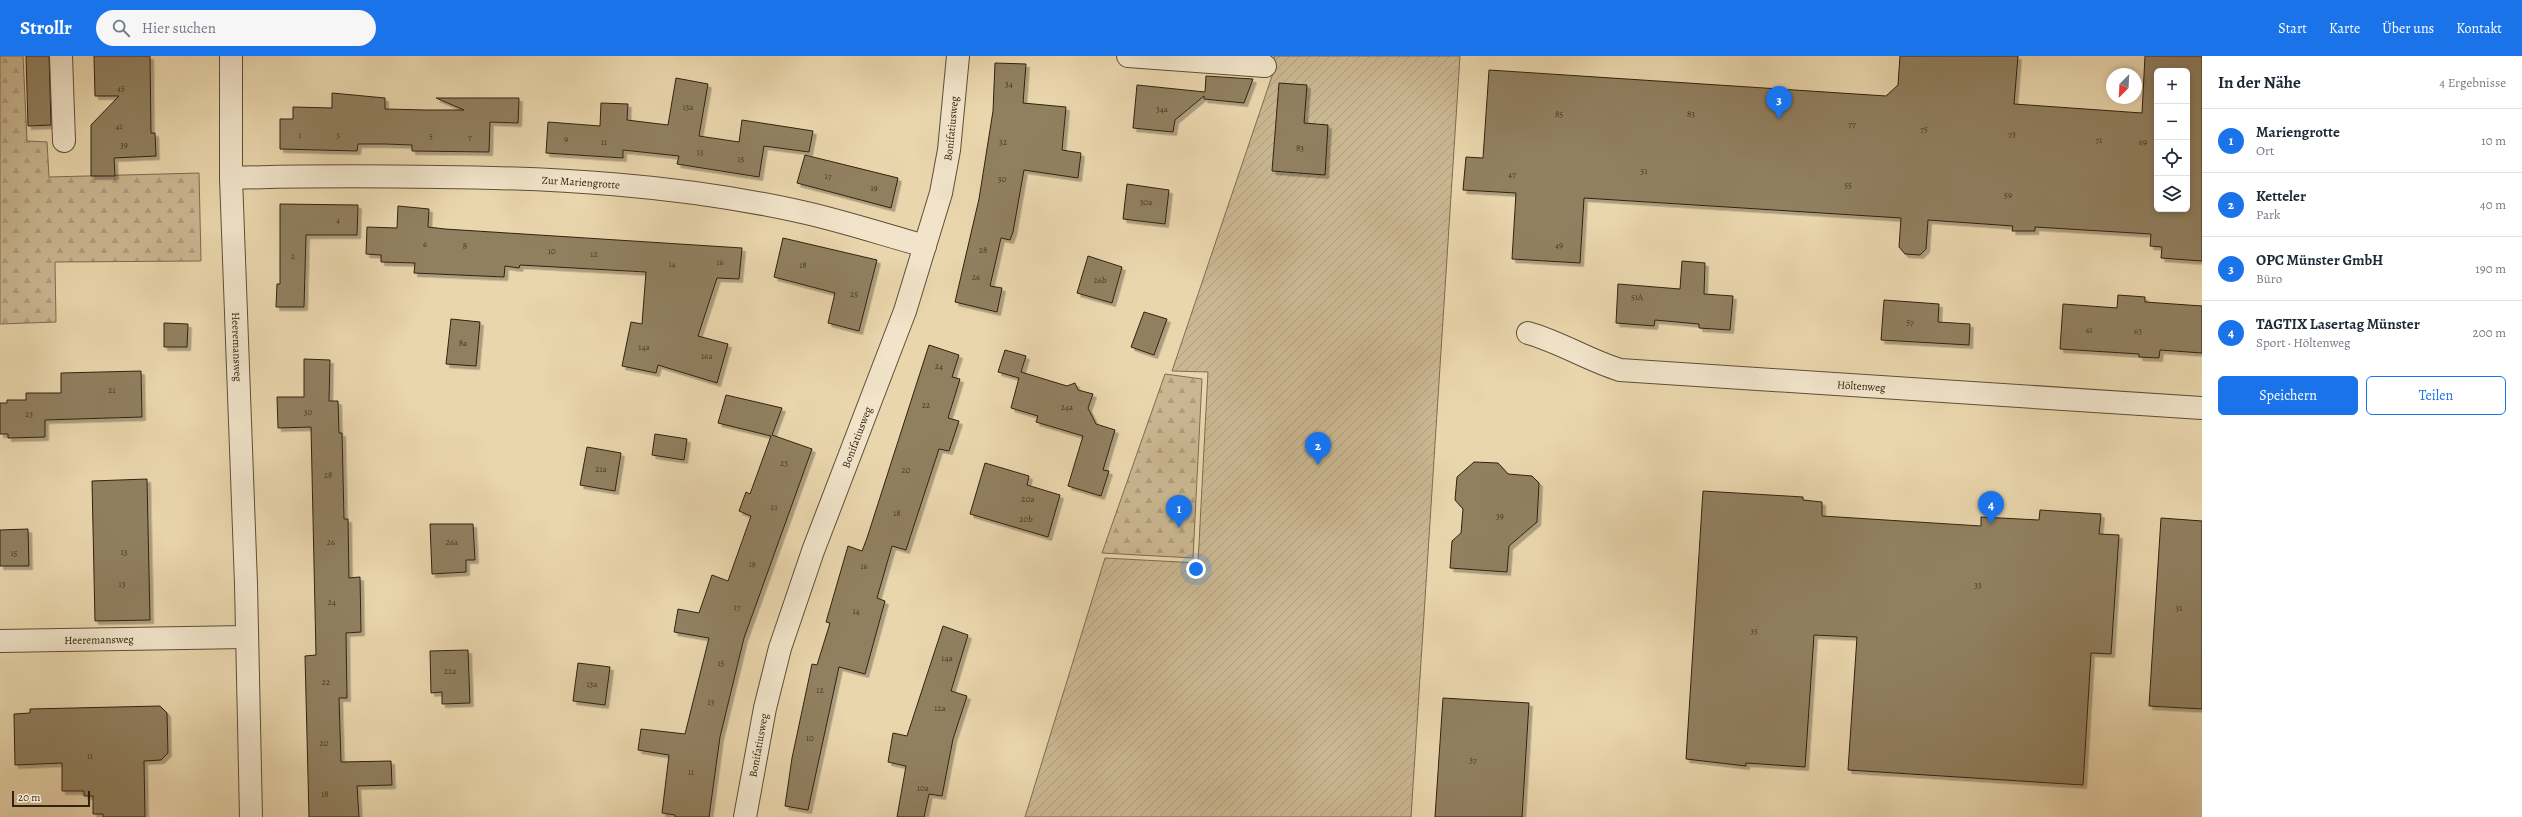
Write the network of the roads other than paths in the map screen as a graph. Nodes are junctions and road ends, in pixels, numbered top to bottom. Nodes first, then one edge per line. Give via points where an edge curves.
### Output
1 (61, 56) edge
2 (230, 56) edge
3 (958, 56) edge
4 (1128, 56) edge
5 (1265, 66) dead end
6 (64, 141) dead end
7 (231, 178) junction
8 (925, 246) junction
9 (1528, 333) dead end
10 (2202, 408) edge
11 (247, 637) junction
12 (0, 641) edge
13 (251, 817) edge
14 (745, 817) edge

1 - 6 street
2 - 7 street, Heeremansweg
3 - 8 street, Bonifatiusweg via 949,150
4 - 5 street
7 - 8 street, Zur Mariengrotte via 545,178 630,185 794,210
7 - 11 street, Heeremansweg
8 - 14 street, Bonifatiusweg via 905,311 813,551 780,648 764,714
9 - 10 street, Höltenweg via 1543,337 1592,361 1620,370
11 - 12 street, Heeremansweg
11 - 13 street, Heeremansweg

